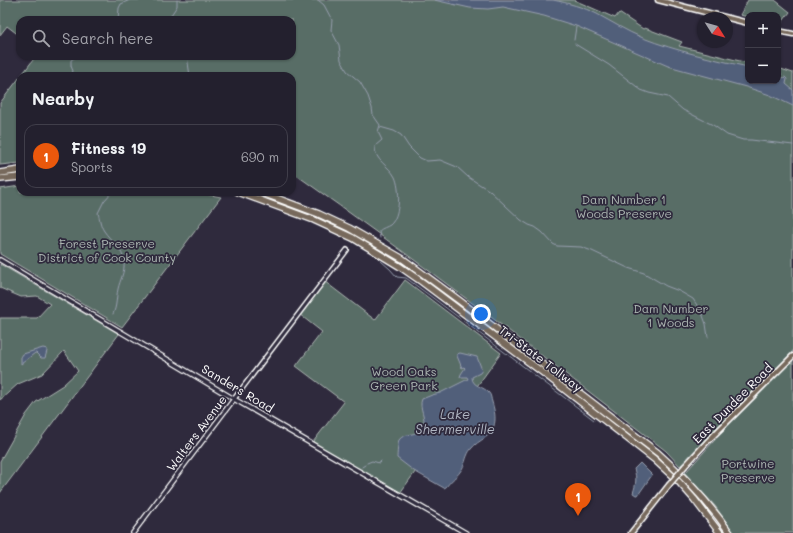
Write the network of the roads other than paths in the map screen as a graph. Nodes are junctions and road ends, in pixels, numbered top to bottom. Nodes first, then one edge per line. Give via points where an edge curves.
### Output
1 (658, 0) edge
2 (745, 22) edge
3 (781, 32) edge
4 (793, 34) edge
5 (16, 171) edge
6 (0, 173) edge
7 (16, 177) edge
8 (0, 179) edge
9 (249, 196) edge
10 (271, 196) edge
11 (347, 250) dead end
12 (0, 260) edge
13 (793, 356) edge
14 (234, 399) junction
15 (133, 533) edge
16 (466, 533) edge
17 (631, 533) edge
18 (720, 533) edge
19 (730, 533) edge

1 - 2 main road
3 - 4 main road
5 - 6 highway
7 - 8 highway
9 - 18 highway, Tri-State Tollway via 307,217 353,238 422,282 654,459 679,482
10 - 19 highway, Tri-State Tollway via 349,228 427,275 658,453 684,477
11 - 14 street, Walters Avenue
12 - 14 main road, Sanders Road
13 - 17 main road, East Dundee Road, bridge via 685,466
14 - 15 main road, Walters Avenue
14 - 16 main road, Sanders Road

